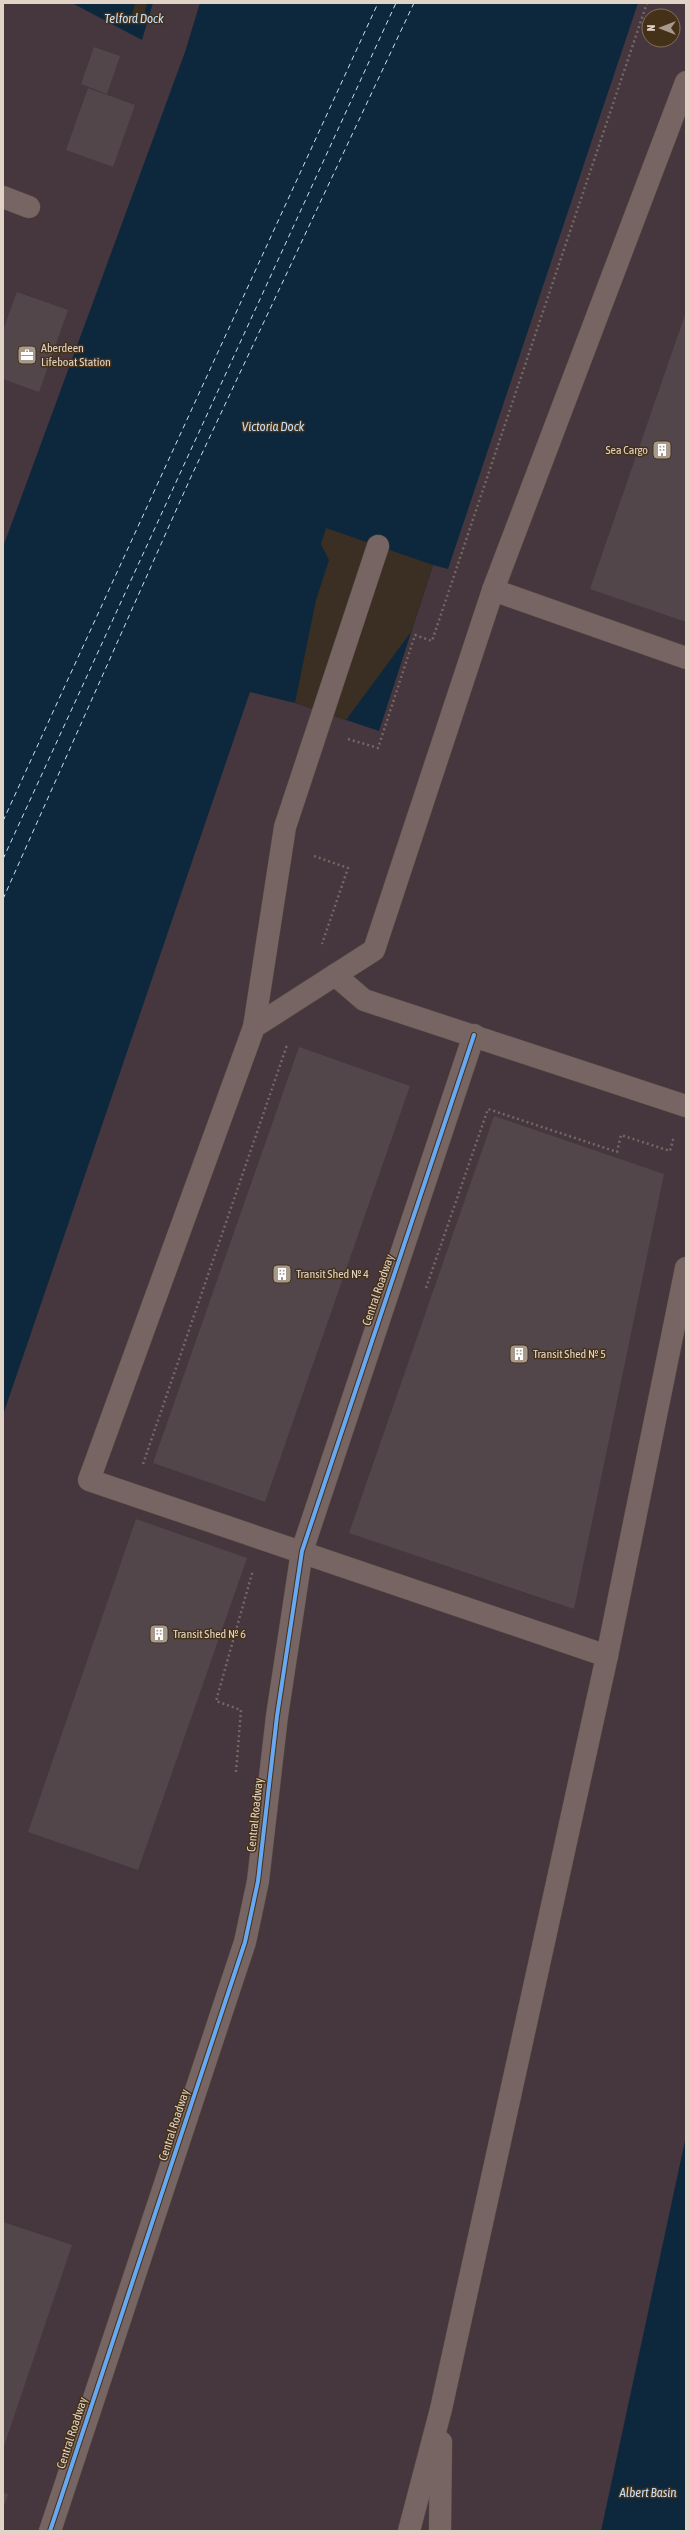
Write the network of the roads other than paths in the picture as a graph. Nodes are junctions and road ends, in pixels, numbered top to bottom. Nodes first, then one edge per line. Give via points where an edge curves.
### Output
1 (686, 82) edge
2 (3, 197) edge
3 (29, 207) dead end
4 (378, 546) dead end
5 (493, 590) junction
6 (686, 658) edge
7 (335, 975) junction
8 (254, 1027) junction
9 (474, 1034) junction
10 (684, 1105) edge
11 (686, 1268) edge
12 (302, 1551) junction
13 (607, 1656) junction
14 (441, 2409) junction
15 (50, 2531) edge
16 (409, 2531) edge
17 (440, 2531) edge

1 - 5 street
2 - 3 street
4 - 8 street via 285,827
5 - 6 street
5 - 7 street via 374,950
7 - 8 street
7 - 9 street via 364,1000
8 - 12 street via 89,1480
9 - 10 street
9 - 12 street, Central Roadway
11 - 13 street
12 - 13 street
12 - 15 street, Central Roadway via 276,1716 258,1881 245,1942
13 - 14 street
14 - 16 street
14 - 17 street

